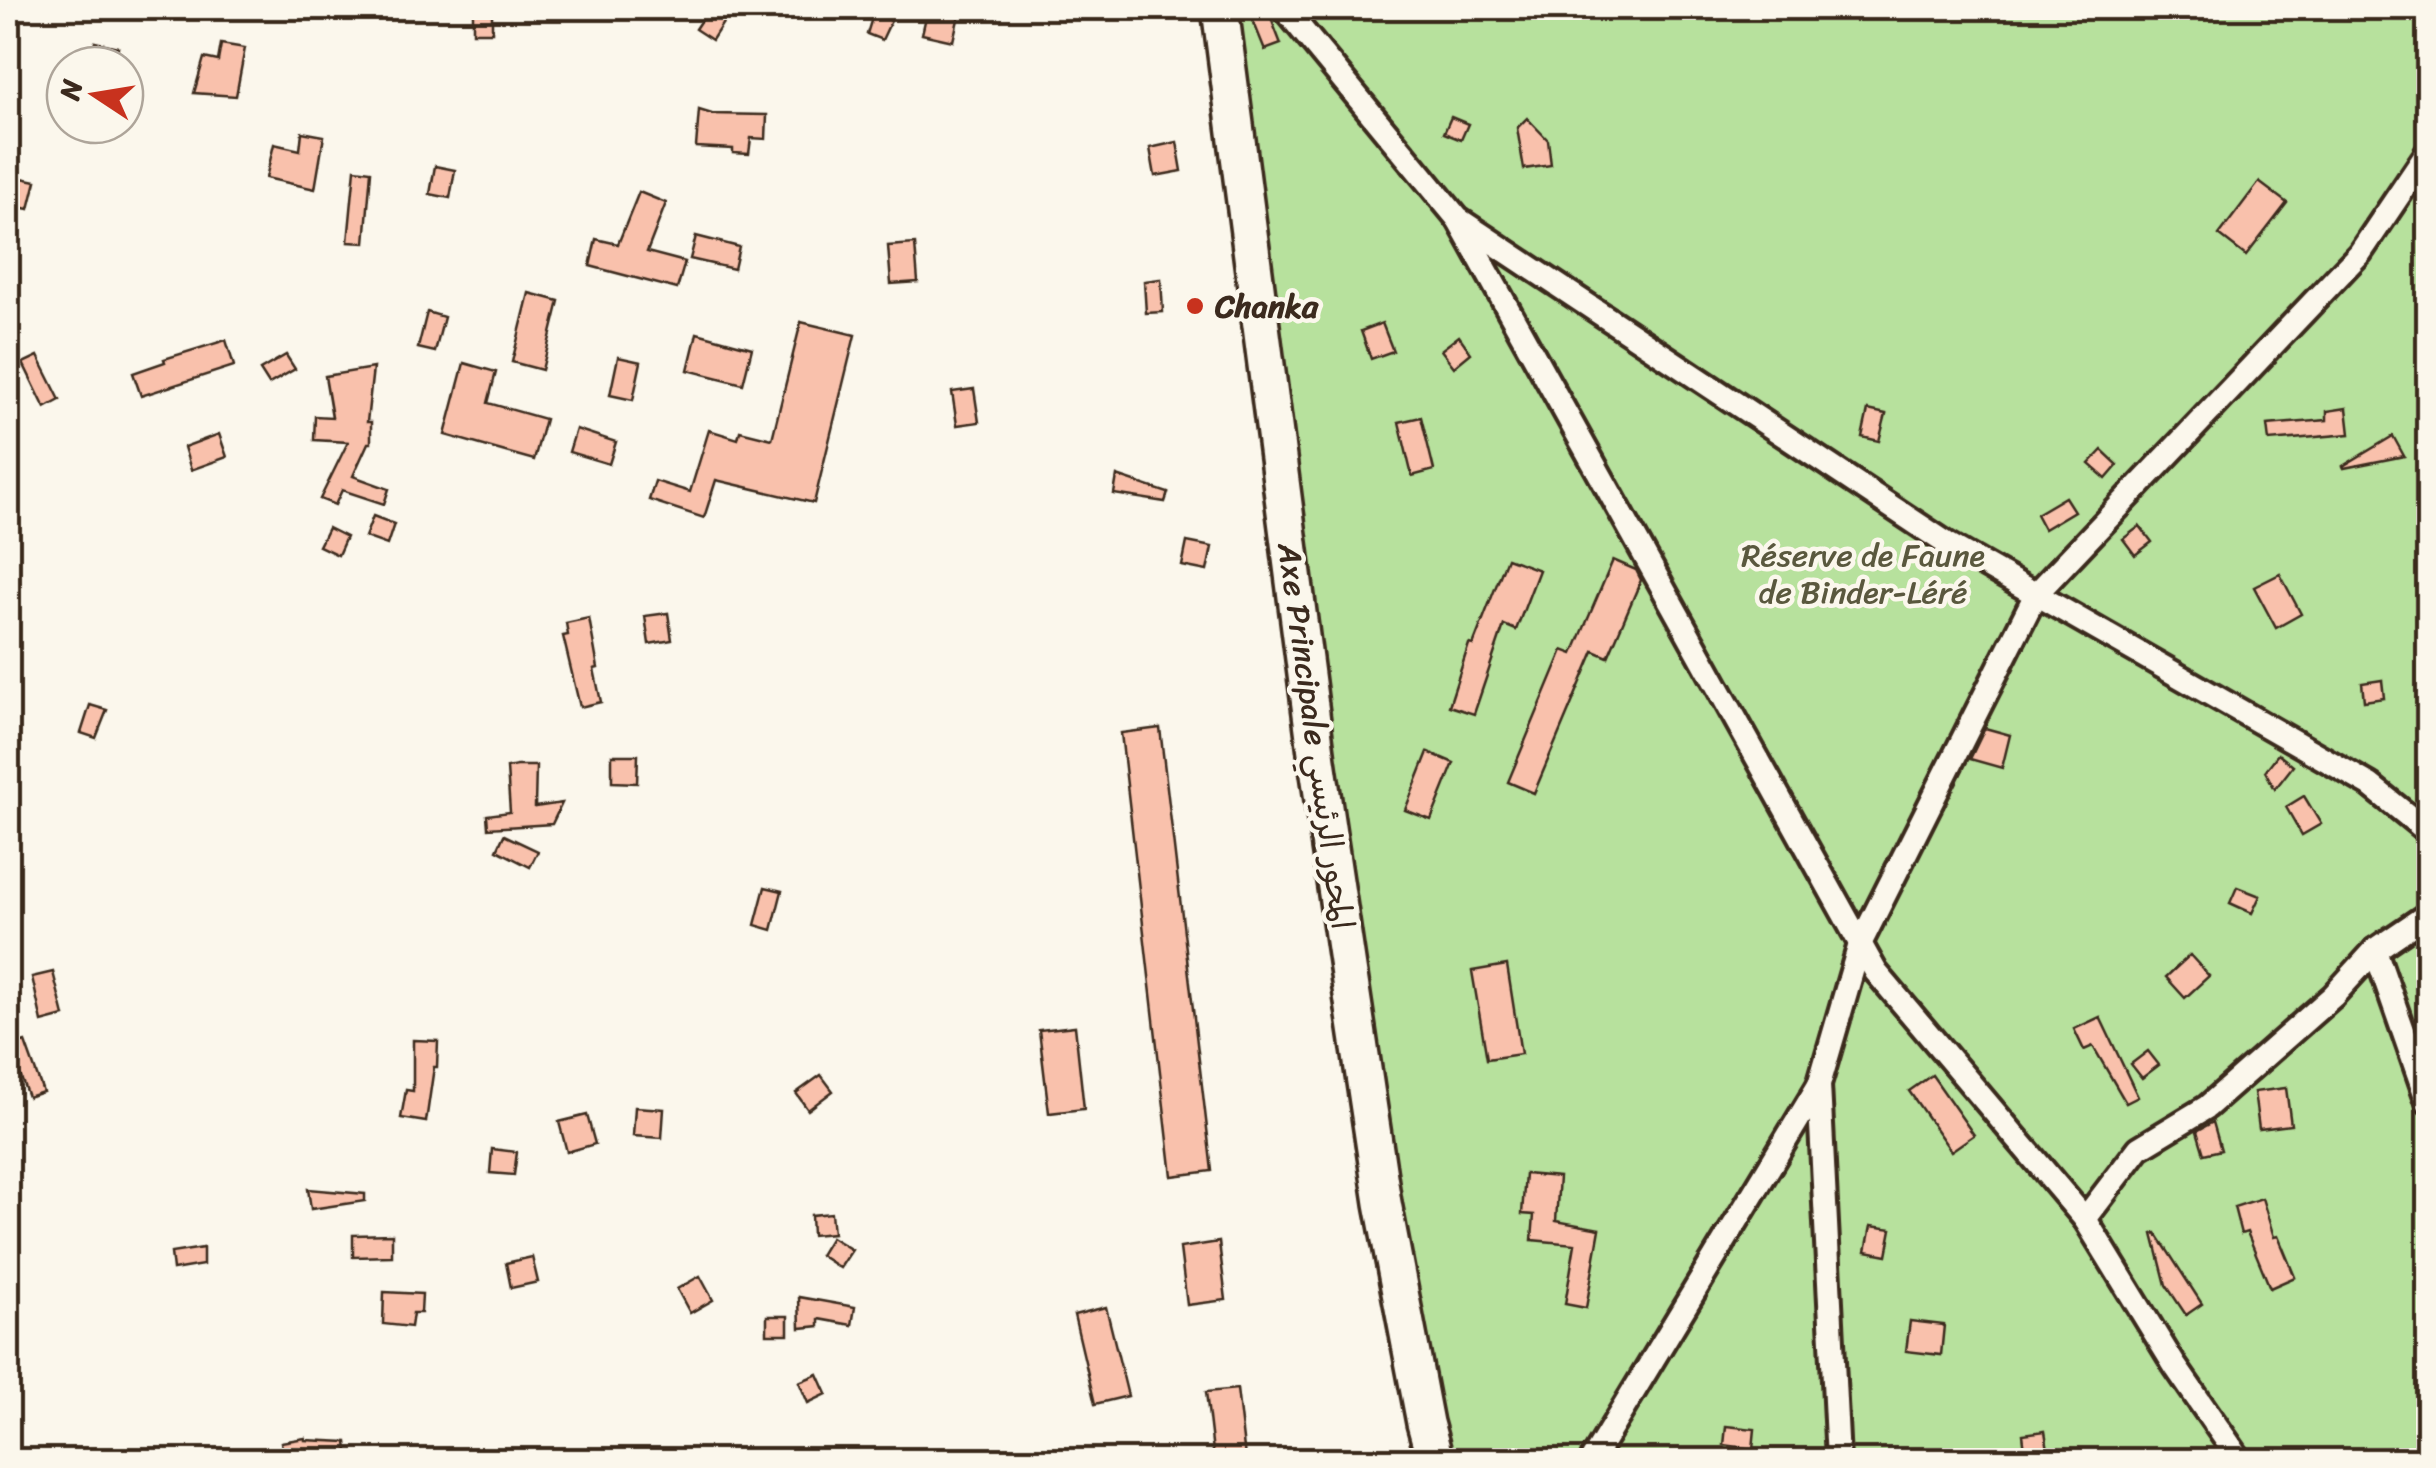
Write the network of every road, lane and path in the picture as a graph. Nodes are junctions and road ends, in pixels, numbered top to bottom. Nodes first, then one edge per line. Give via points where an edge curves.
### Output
1 (1220, 8) edge
2 (1284, 8) edge
3 (2428, 152) edge
4 (1458, 219) junction
5 (2036, 594) junction
6 (2428, 832) edge
7 (2428, 914) edge
8 (1860, 944) junction
9 (2375, 950) junction
10 (1819, 1085) junction
11 (2428, 1102) edge
12 (2084, 1219) junction
13 (1436, 1460) edge
14 (1592, 1460) edge
15 (1838, 1460) edge
16 (2240, 1460) edge

1 - 13 main road, Axe Principale المحور الرئيسي via 1320,779 1384,1203
2 - 4 street
3 - 5 street via 2360,253
4 - 5 street via 1946,543
4 - 8 street
5 - 6 street via 2370,785
5 - 8 street
7 - 9 street
8 - 10 street
8 - 12 street via 1876,972
9 - 11 street
9 - 12 street via 2334,996 2207,1107 2139,1148
10 - 14 street
10 - 15 street
12 - 16 street

